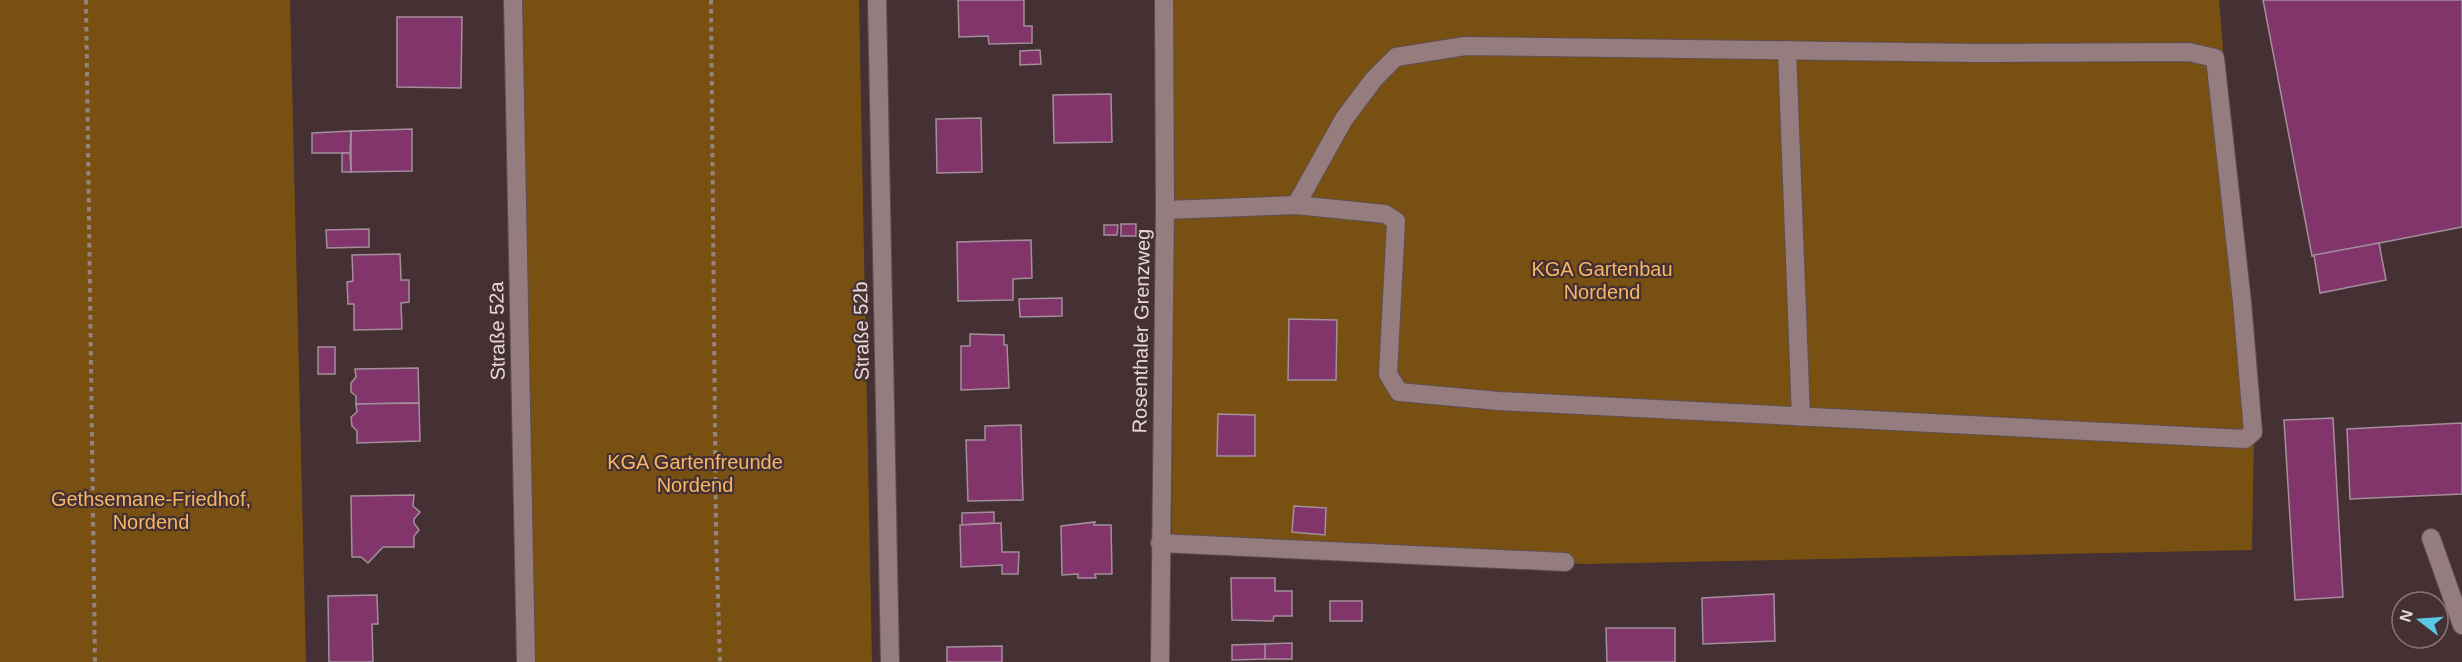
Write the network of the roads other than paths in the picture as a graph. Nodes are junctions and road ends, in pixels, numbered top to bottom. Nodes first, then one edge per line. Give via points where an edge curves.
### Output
1 (513, 0) edge
2 (877, 0) edge
3 (1164, 0) edge
4 (1787, 50) junction
5 (1296, 205) junction
6 (1165, 210) junction
7 (1802, 417) junction
8 (2431, 538) dead end
9 (1160, 543) junction
10 (1565, 562) dead end
11 (2462, 625) edge
12 (526, 662) edge
13 (890, 662) edge
14 (1160, 662) edge

1 - 12 street, Straße 52a
2 - 13 street, Straße 52b
3 - 6 street, Rosenthaler Grenzweg
4 - 5 street via 1465,46 1396,57 1344,119
4 - 7 street
4 - 7 street via 2189,52 2215,58 2253,432 2245,439
5 - 6 street
5 - 7 street via 1385,214 1396,221 1388,374 1399,392
6 - 9 street, Rosenthaler Grenzweg
8 - 11 street
9 - 10 street
9 - 14 street, Rosenthaler Grenzweg

